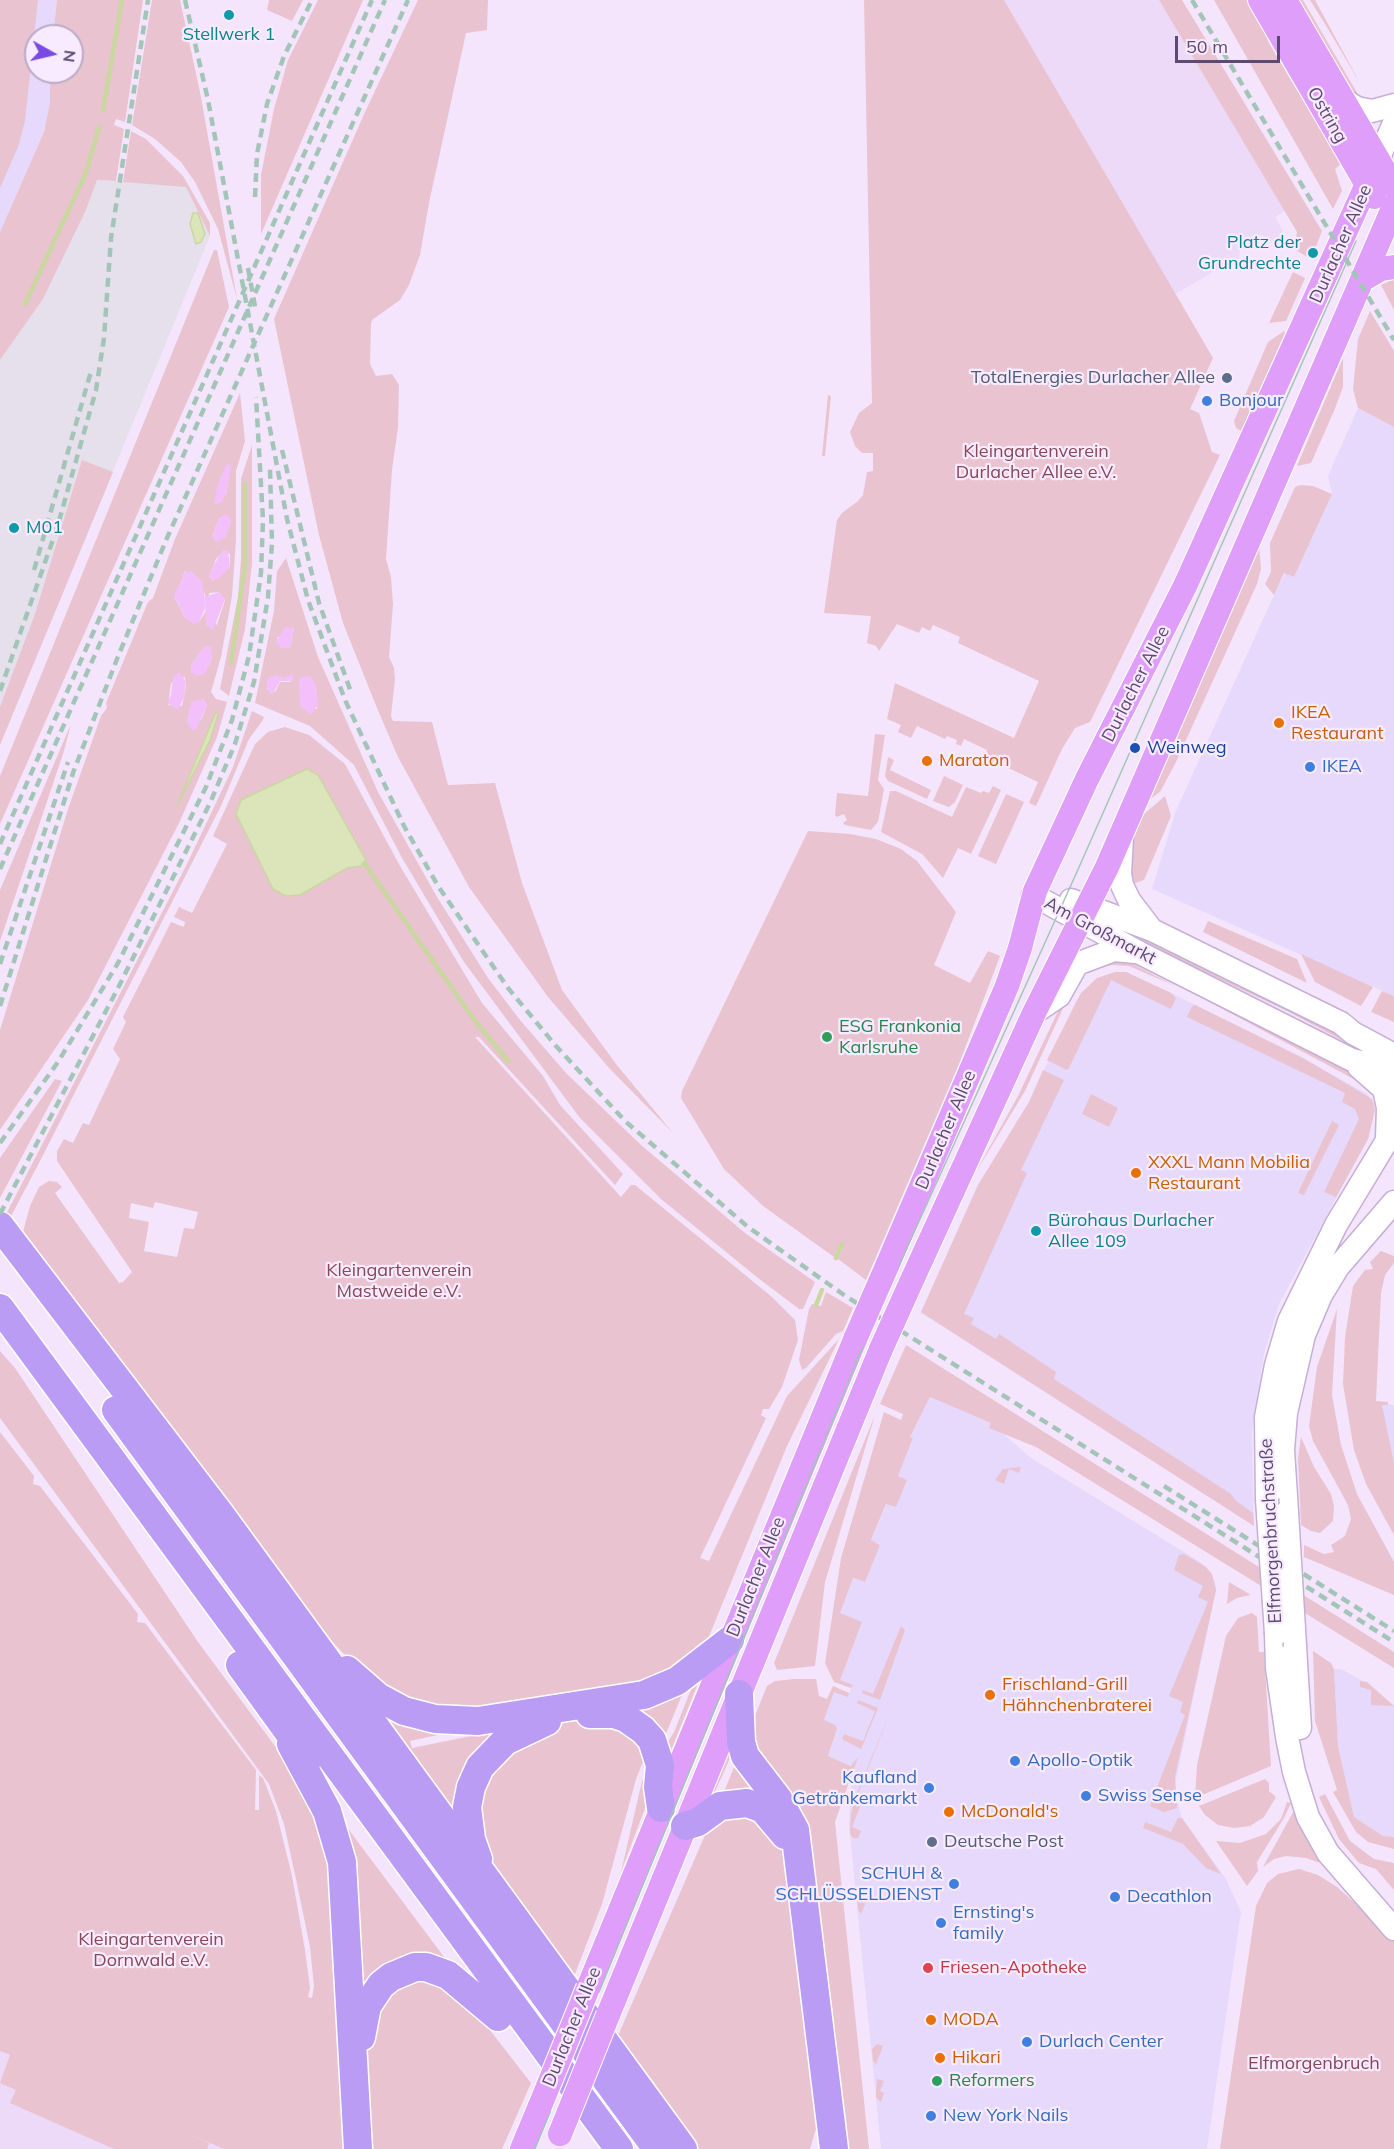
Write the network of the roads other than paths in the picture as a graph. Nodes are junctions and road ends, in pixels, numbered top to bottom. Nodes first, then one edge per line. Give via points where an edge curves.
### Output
1 (1260, 0) edge
2 (1285, 0) edge
3 (1344, 100) junction
4 (1394, 105) edge
5 (1394, 123) edge
6 (1377, 162) junction
7 (1367, 184) junction
8 (1394, 187) edge
9 (1392, 219) edge
10 (1394, 267) edge
11 (1364, 279) junction
12 (1123, 830) junction
13 (1034, 895) junction
14 (1084, 913) junction
15 (1152, 930) junction
16 (1140, 953) junction
17 (1034, 1013) junction
18 (1362, 1039) junction
19 (1394, 1041) edge
20 (1394, 1055) edge
21 (1352, 1060) junction
22 (1394, 1075) edge
23 (1390, 1133) edge
24 (1394, 1202) edge
25 (0, 1226) edge
26 (14, 1263) edge
27 (0, 1308) edge
28 (39, 1360) junction
29 (307, 1635) junction
30 (730, 1640) junction
31 (740, 1694) junction
32 (274, 1713) junction
33 (662, 1808) junction
34 (686, 1826) junction
35 (493, 1891) junction
36 (1394, 1908) edge
37 (1394, 1929) edge
38 (498, 2017) junction
39 (557, 2142) edge
40 (358, 2149) edge
41 (366, 2149) edge
42 (522, 2149) edge
43 (595, 2149) edge
44 (619, 2149) edge
45 (657, 2149) edge
46 (683, 2149) edge
47 (817, 2149) edge
48 (834, 2149) edge

1 - 7 main road, Ostring
2 - 3 main road, Ostring
3 - 4 main road via 1372,111
3 - 6 main road, Ostring
5 - 6 main road, Durlacher Allee
6 - 7 main road, Durlacher Allee
6 - 8 main road, Ostring
7 - 9 main road, Ostring
7 - 13 main road, Durlacher Allee via 1190,575 1086,779
9 - 11 main road, Durlacher Allee
10 - 11 main road
11 - 12 main road, Durlacher Allee
12 - 14 main road, Durlacher Allee
12 - 15 main road via 1121,880 1129,900
13 - 14 main road, Am Großmarkt
13 - 30 main road, Durlacher Allee, bridge via 1006,986
14 - 15 main road, Am Großmarkt
14 - 16 main road, Am Großmarkt
14 - 17 main road, Durlacher Allee
15 - 18 main road, Am Großmarkt via 1341,1023
16 - 17 main road via 1114,950 1077,964 1059,996
16 - 21 main road, Am Großmarkt
17 - 31 main road, Durlacher Allee, bridge via 881,1349
18 - 19 main road
18 - 20 main road, Am Großmarkt
21 - 22 main road, Am Großmarkt
21 - 23 main road via 1383,1089
23 - 37 main road, Elfmorgenbruchstraße, bridge via 1308,1278 1282,1339 1266,1417 1277,1668 1294,1772 1308,1817 1329,1853
24 - 36 main road, Elfmorgenbruchstraße, bridge via 1338,1267 1321,1295 1304,1335 1286,1413 1283,1450 1301,1743 1324,1820 1351,1862
25 - 26 highway
26 - 29 highway via 220,1514
26 - 45 highway
27 - 28 highway
28 - 32 highway via 57,1411
28 - 44 highway
29 - 30 highway via 363,1685 404,1711 435,1719 468,1720 644,1695 677,1681
29 - 35 highway
30 - 33 main road, Durlacher Allee
31 - 34 main road, Durlacher Allee
31 - 48 highway via 744,1756 778,1799 795,1830
32 - 38 highway
32 - 40 highway via 327,1811 342,1862
33 - 35 highway via 658,1753 636,1723 599,1713 545,1721 525,1729 493,1751 471,1787 471,1839
33 - 42 main road, Durlacher Allee, bridge
34 - 39 main road, Durlacher Allee, bridge
34 - 47 highway via 720,1806 747,1803 763,1809 785,1835 791,1857 822,2117
35 - 46 highway
38 - 41 highway via 438,1970 415,1967 381,1985 367,2006 362,2030
38 - 43 highway

